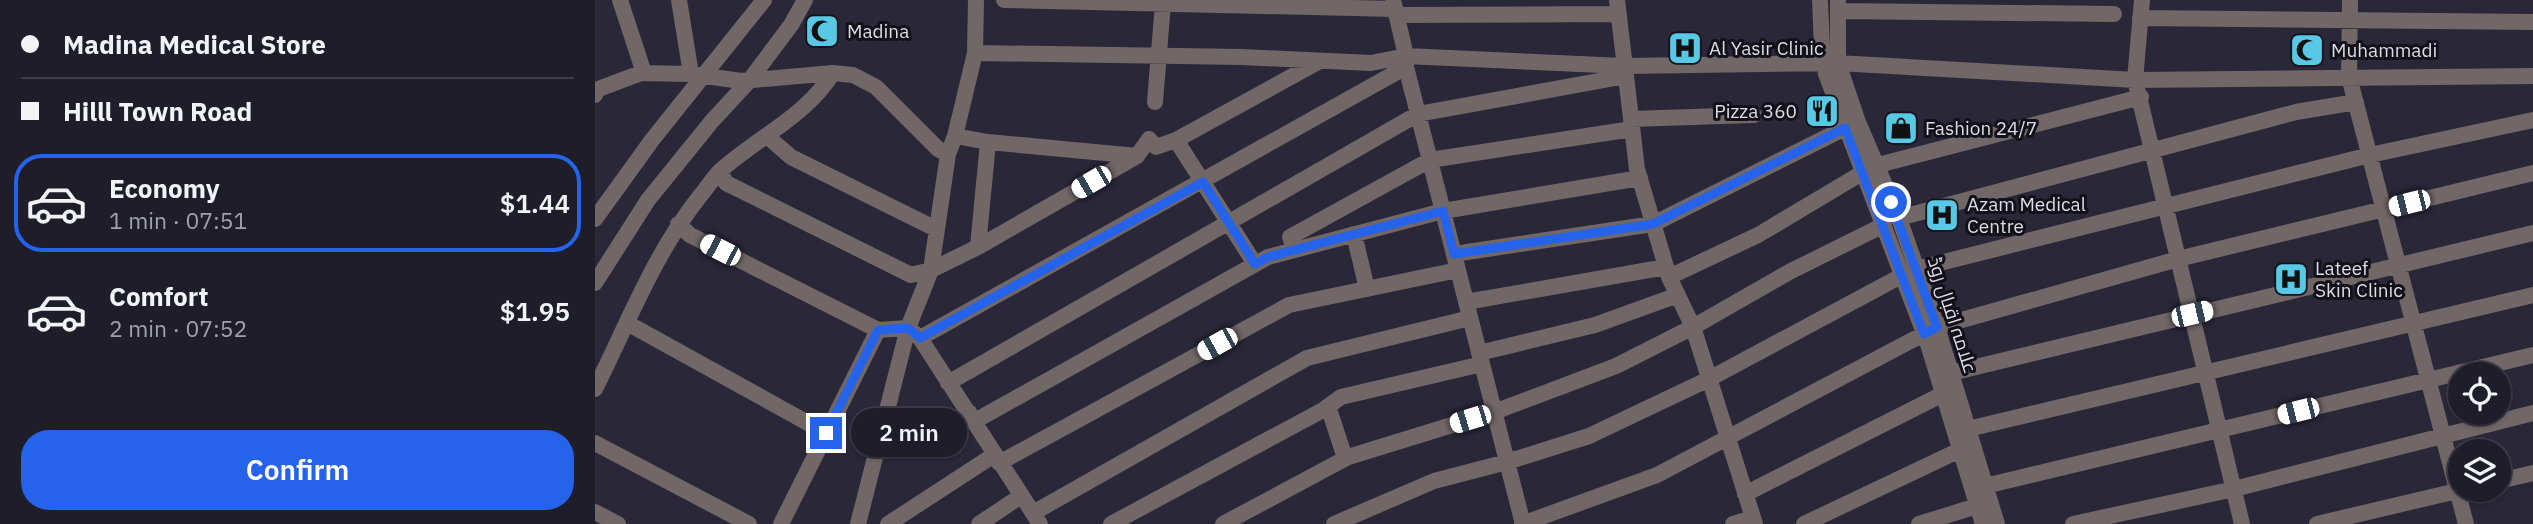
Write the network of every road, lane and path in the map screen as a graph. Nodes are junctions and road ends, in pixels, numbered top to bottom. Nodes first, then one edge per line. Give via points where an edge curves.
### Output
1 (620, 0) edge
2 (679, 0) edge
3 (764, 0) edge
4 (805, 0) edge
5 (976, 0) edge
6 (1004, 0) edge
7 (1820, 0) edge
8 (2142, 0) edge
9 (2350, 0) edge
10 (1160, 2) edge
11 (1838, 6) edge
12 (1618, 7) edge
13 (1395, 8) edge
14 (2114, 14) dead end
15 (2140, 18) junction
16 (2350, 20) junction
17 (2533, 22) edge
18 (975, 52) junction
19 (1160, 55) junction
20 (1406, 61) junction
21 (1318, 62) junction
22 (1831, 63) junction
23 (1625, 71) junction
24 (833, 72) junction
25 (644, 73) junction
26 (703, 76) junction
27 (2533, 76) edge
28 (2349, 78) junction
29 (2135, 80) junction
30 (745, 81) junction
31 (595, 91) edge
32 (2141, 97) junction
33 (1155, 102) dead end
34 (2356, 102) junction
35 (1418, 114) junction
36 (1754, 115) dead end
37 (2533, 120) edge
38 (1632, 124) junction
39 (1845, 128) junction
40 (955, 136) junction
41 (768, 137) junction
42 (1176, 140) junction
43 (988, 142) junction
44 (2152, 150) junction
45 (948, 154) junction
46 (2370, 155) junction
47 (1137, 156) junction
48 (1430, 160) junction
49 (1878, 165) junction
50 (720, 172) junction
51 (1862, 173) junction
52 (2533, 173) edge
53 (1640, 178) junction
54 (1203, 182) junction
55 (2165, 205) junction
56 (2384, 209) junction
57 (1443, 211) junction
58 (595, 219) edge
59 (1891, 222) junction
60 (1229, 223) junction
61 (678, 224) junction
62 (1653, 224) junction
63 (936, 229) junction
64 (2533, 233) edge
65 (1354, 234) junction
66 (978, 247) junction
67 (1294, 250) junction
68 (2178, 259) junction
69 (1456, 262) junction
70 (1255, 264) junction
71 (2398, 265) junction
72 (931, 270) junction
73 (1045, 270) dead end
74 (1668, 272) junction
75 (1909, 272) junction
76 (595, 283) edge
77 (1367, 289) junction
78 (1678, 295) junction
79 (2533, 295) edge
80 (1466, 302) junction
81 (2192, 314) junction
82 (1470, 318) junction
83 (627, 323) junction
84 (2414, 323) junction
85 (1693, 327) junction
86 (878, 330) junction
87 (1930, 330) junction
88 (914, 333) junction
89 (2533, 355) edge
90 (1481, 358) junction
91 (1951, 373) junction
92 (2206, 373) junction
93 (1709, 379) junction
94 (2429, 380) junction
95 (948, 383) junction
96 (595, 389) edge
97 (1943, 394) junction
98 (1328, 406) junction
99 (1494, 412) junction
100 (2533, 413) edge
101 (972, 417) junction
102 (1968, 429) junction
103 (2220, 430) junction
104 (826, 433) junction
105 (2442, 436) junction
106 (1728, 439) junction
107 (928, 440) dead end
108 (595, 443) edge
109 (1960, 450) junction
110 (2448, 455) edge
111 (1350, 456) junction
112 (997, 459) junction
113 (1507, 462) junction
114 (2533, 473) edge
115 (2511, 478) edge
116 (1985, 486) junction
117 (2234, 489) junction
118 (2448, 493) edge
119 (1745, 494) junction
120 (1021, 496) junction
121 (2461, 502) edge
122 (1977, 506) junction
123 (595, 512) edge
124 (1036, 519) edge
125 (1754, 521) edge
126 (618, 524) edge
127 (749, 524) edge
128 (781, 524) edge
129 (858, 524) edge
130 (888, 524) edge
131 (979, 524) edge
132 (1111, 524) edge
133 (1223, 524) edge
134 (1334, 524) edge
135 (1523, 524) edge
136 (1733, 524) edge
137 (1804, 524) edge
138 (1919, 524) edge
139 (1983, 524) edge
140 (1997, 524) edge
141 (2073, 524) edge
142 (2242, 524) edge
143 (2318, 524) edge
144 (2466, 524) edge

1 - 25 street
2 - 26 street
3 - 26 street
4 - 30 street via 792,24
5 - 18 street
6 - 10 street
7 - 22 street, علامہ اقبال روڈ
8 - 15 street
9 - 16 street
10 - 13 street
10 - 19 street
11 - 14 street
11 - 22 street, علامہ اقبال روڈ
12 - 13 street
12 - 23 street
13 - 20 street
15 - 16 street
15 - 29 street
16 - 17 street
16 - 28 street
18 - 19 street
18 - 40 street
19 - 21 street
19 - 33 street
20 - 21 street
20 - 23 street
20 - 35 street
20 - 54 street
21 - 42 street
22 - 23 street
22 - 29 street
22 - 39 street, علامہ اقبال روڈ
22 - 49 street, علامہ اقبال روڈ
23 - 35 street
23 - 38 street
24 - 30 street
24 - 41 street via 802,110
24 - 45 street via 853,75 876,87 937,149
25 - 26 street
25 - 31 street
26 - 30 street
26 - 58 street
27 - 28 street
28 - 29 street
28 - 34 street
29 - 32 street
30 - 76 street via 648,200
32 - 44 street
32 - 49 street
34 - 44 street via 2296,112
34 - 46 street
35 - 48 street
35 - 60 street
36 - 38 street
37 - 46 street
38 - 48 street
38 - 53 street
39 - 51 street, علامہ اقبال روڈ
39 - 62 street
40 - 43 street
40 - 45 street
41 - 50 street
41 - 63 street via 791,157
42 - 47 street via 1156,147 1149,139
42 - 54 street
43 - 47 street
43 - 66 street
44 - 55 street
44 - 59 street
45 - 63 street
46 - 55 street
46 - 56 street
47 - 66 street
48 - 57 street
48 - 67 street via 1290,237
49 - 59 street, علامہ اقبال روڈ
50 - 61 street
50 - 72 street via 726,183 911,275
51 - 59 street, علامہ اقبال روڈ
51 - 74 street via 1758,235
52 - 56 street
53 - 57 street
53 - 62 street
54 - 60 street
54 - 88 street
55 - 68 street
55 - 75 street
56 - 68 street
56 - 71 street
57 - 65 street
57 - 69 street
59 - 75 street, علامہ اقبال روڈ
59 - 85 street via 1791,271
60 - 70 street
60 - 95 street
61 - 83 street
61 - 86 street via 690,235
62 - 69 street
62 - 74 street
63 - 72 street
64 - 71 street
65 - 67 street
65 - 77 street
66 - 72 street
67 - 70 street
68 - 81 street
68 - 87 street
69 - 77 street
69 - 80 street
70 - 101 street
71 - 81 street
71 - 84 street
72 - 88 street
73 - 88 street
74 - 78 street
74 - 80 street
75 - 87 street, علامہ اقبال روڈ
75 - 93 street
77 - 112 street via 1289,304
78 - 85 street
78 - 90 street via 1595,326
79 - 84 street
80 - 82 street
81 - 91 street
81 - 92 street
82 - 90 street
82 - 124 street via 1307,358
83 - 96 street
83 - 104 street
84 - 92 street
84 - 94 street
85 - 93 street
85 - 99 street via 1616,366
86 - 88 street
86 - 104 street
87 - 91 street, علامہ اقبال روڈ
87 - 97 street, علامہ اقبال روڈ
87 - 106 street
88 - 95 street
88 - 129 street
89 - 94 street
90 - 98 street via 1341,397
90 - 99 street
91 - 102 street, علامہ اقبال روڈ
92 - 102 street
92 - 103 street
93 - 106 street
93 - 113 street via 1589,436
94 - 103 street
94 - 105 street
95 - 101 street
97 - 109 street, علامہ اقبال روڈ
97 - 119 street
98 - 111 street via 1345,458
98 - 132 street
99 - 111 street
99 - 113 street
100 - 105 street
101 - 107 street
101 - 112 street
102 - 116 street, علامہ اقبال روڈ
103 - 116 street
103 - 117 street
104 - 128 street
105 - 110 street
105 - 117 street
106 - 119 street
106 - 135 street via 1657,475
108 - 127 street
109 - 122 street, علامہ اقبال روڈ
109 - 137 street
111 - 133 street
112 - 120 street
112 - 130 street
113 - 134 street via 1434,481
113 - 135 street
114 - 115 street
116 - 140 street, علامہ اقبال روڈ
117 - 141 street
117 - 142 street
118 - 143 street
119 - 125 street
120 - 124 street
120 - 131 street
121 - 144 street
122 - 138 street
122 - 139 street, علامہ اقبال روڈ
123 - 126 street
125 - 136 street

